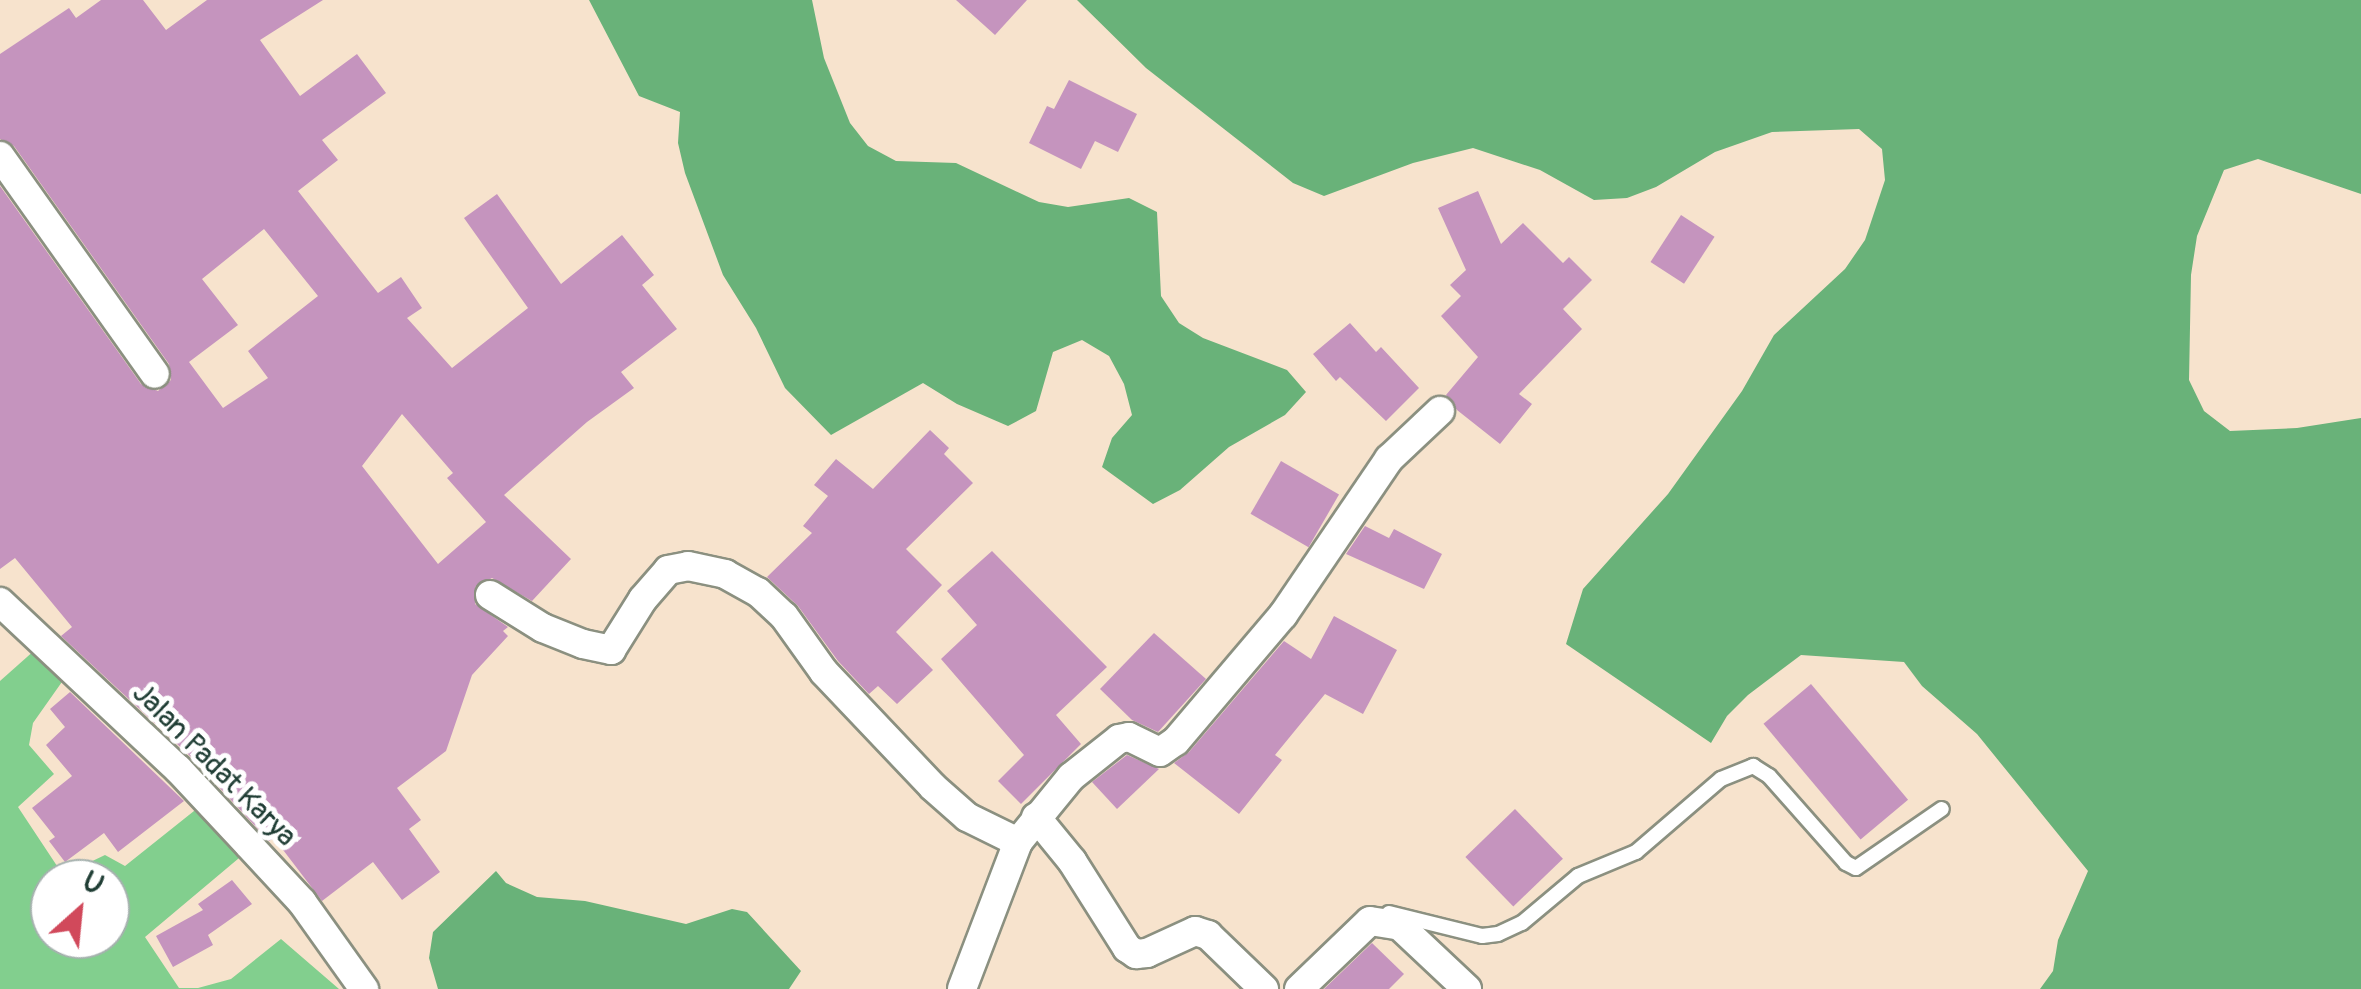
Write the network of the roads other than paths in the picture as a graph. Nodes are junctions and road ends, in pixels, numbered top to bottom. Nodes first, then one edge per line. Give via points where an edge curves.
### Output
1 (0, 156) edge
2 (155, 374) dead end
3 (1440, 410) dead end
4 (490, 594) dead end
5 (0, 602) edge
6 (1942, 808) dead end
7 (1036, 817) junction
8 (1018, 842) junction
9 (1370, 922) junction
10 (364, 989) edge
11 (962, 989) edge
12 (1264, 989) edge
13 (1300, 989) edge
14 (1467, 989) edge

1 - 2 street
3 - 7 street via 1389,459 1284,615 1176,740 1160,752 1119,739 1071,777
4 - 8 street via 543,628 611,650 668,570 688,566 744,581 784,616 824,672 933,787 968,817
5 - 10 street, Jalan Padat Karya via 250,844 302,902
6 - 9 lane via 1856,868 1753,766 1722,779 1636,852 1578,876 1498,934 1482,936 1393,911
7 - 8 street
7 - 12 street via 1136,954 1195,931 1208,935
8 - 11 street
9 - 13 street
9 - 14 street via 1400,926

